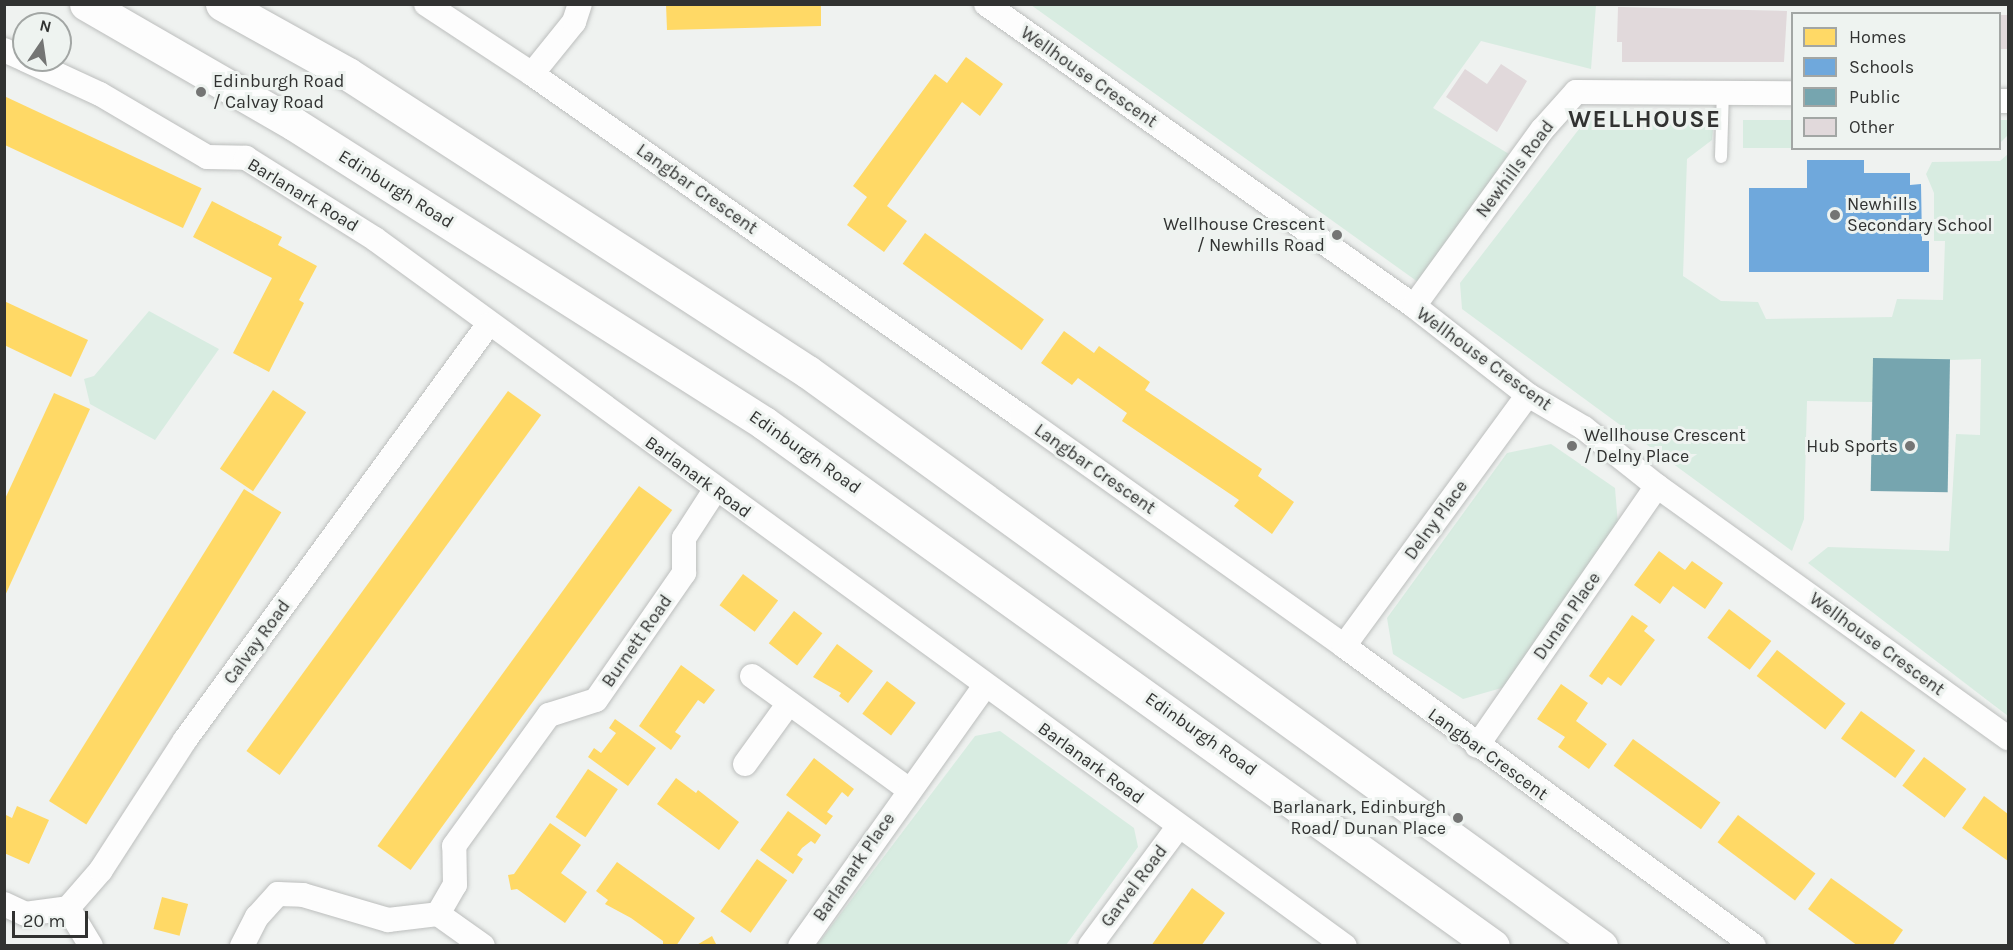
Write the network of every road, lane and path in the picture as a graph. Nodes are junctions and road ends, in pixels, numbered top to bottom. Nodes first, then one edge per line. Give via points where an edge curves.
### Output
1 (86, 4) edge
2 (222, 4) edge
3 (426, 4) edge
4 (580, 4) edge
5 (986, 4) edge
6 (51, 72) edge
7 (532, 74) junction
8 (1723, 91) junction
9 (1791, 93) edge
10 (1721, 157) dead end
11 (1414, 306) junction
12 (488, 324) junction
13 (1528, 394) junction
14 (1657, 486) junction
15 (715, 490) junction
16 (1344, 646) junction
17 (752, 676) dead end
18 (986, 686) junction
19 (789, 703) junction
20 (2008, 738) edge
21 (1477, 746) junction
22 (745, 764) dead end
23 (908, 789) junction
24 (1178, 827) junction
25 (4, 904) edge
26 (68, 908) junction
27 (438, 914) junction
28 (91, 945) edge
29 (242, 945) edge
30 (483, 945) edge
31 (800, 945) edge
32 (1090, 945) edge
33 (1345, 945) edge
34 (1493, 945) edge
35 (1601, 945) edge
36 (1754, 945) edge

1 - 34 main road, Edinburgh Road via 294,124 765,423
2 - 35 main road via 348,74 808,372
3 - 7 street, Langbar Crescent
4 - 7 street via 574,22
5 - 11 street, Wellhouse Crescent
6 - 12 street, Barlanark Road via 100,94 207,157 246,158 375,239
7 - 16 street, Langbar Crescent
8 - 9 street, Newhills Road
8 - 10 lane
8 - 11 street, Newhills Road via 1576,92 1542,130
11 - 13 street, Wellhouse Crescent
12 - 15 street, Barlanark Road
12 - 26 street, Calvay Road via 185,740 101,870
13 - 14 street, Wellhouse Crescent via 1584,428
13 - 16 street, Delny Place
14 - 20 street, Wellhouse Crescent
14 - 21 street, Dunan Place
15 - 18 street, Barlanark Road
15 - 27 street, Burnett Road via 684,538 684,573 596,700 549,715 454,846 455,885
16 - 21 street, Langbar Crescent
17 - 19 street
18 - 23 street, Barlanark Place
18 - 24 street, Barlanark Road
19 - 22 street
19 - 23 street
21 - 36 street, Langbar Crescent
23 - 31 street, Barlanark Place
24 - 32 street, Garvel Road
24 - 33 street, Barlanark Road
25 - 26 street via 25,914
26 - 28 street
27 - 29 street via 388,920 303,895 278,894 257,917
27 - 30 street

